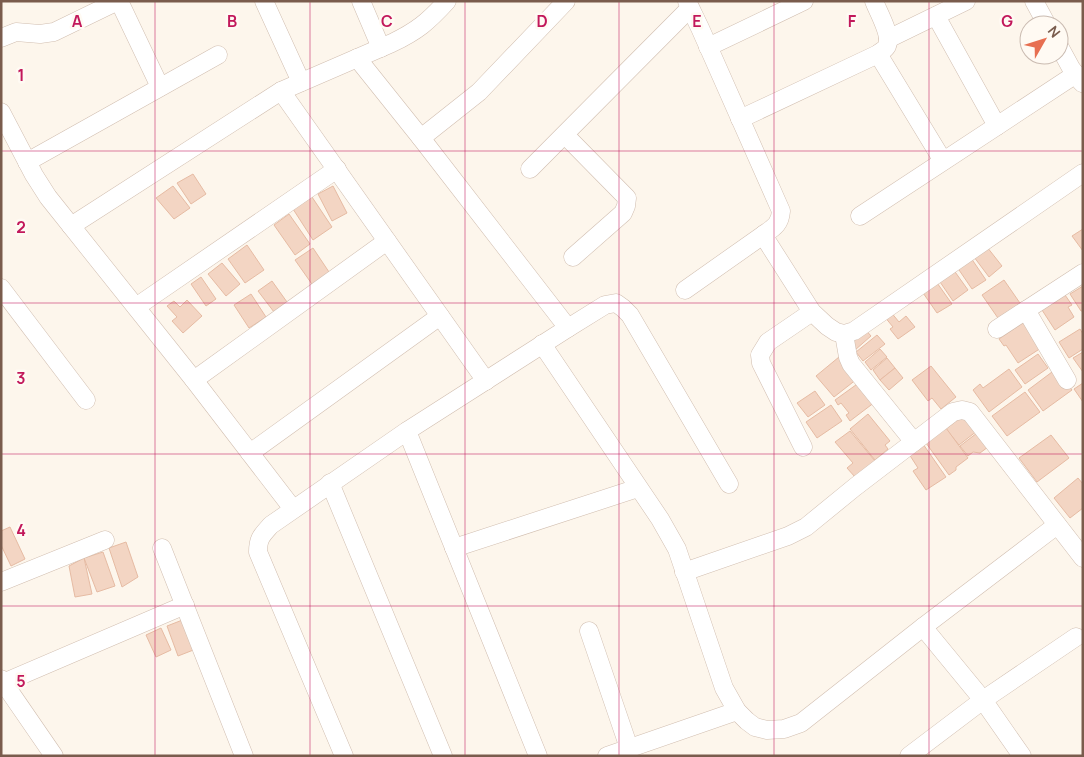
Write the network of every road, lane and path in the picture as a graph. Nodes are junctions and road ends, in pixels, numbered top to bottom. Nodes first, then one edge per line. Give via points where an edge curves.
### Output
1 (119, 1) edge
2 (264, 1) edge
3 (361, 1) edge
4 (447, 1) edge
5 (566, 1) edge
6 (804, 1) edge
7 (874, 1) edge
8 (966, 1) edge
9 (1034, 1) edge
10 (688, 4) edge
11 (1042, 15) edge
12 (936, 16) junction
13 (1, 38) edge
14 (888, 38) junction
15 (708, 46) junction
16 (381, 48) junction
17 (878, 54) junction
18 (218, 55) dead end
19 (357, 58) junction
20 (1069, 62) edge
21 (1079, 79) edge
22 (301, 82) junction
23 (160, 87) junction
24 (281, 90) junction
25 (1, 112) edge
26 (740, 119) junction
27 (997, 126) junction
28 (565, 135) junction
29 (421, 138) junction
30 (943, 161) junction
31 (26, 162) junction
32 (336, 169) junction
33 (530, 169) dead end
34 (1083, 173) edge
35 (860, 216) dead end
36 (71, 226) junction
37 (763, 235) junction
38 (387, 241) junction
39 (573, 257) dead end
40 (1083, 273) edge
41 (1, 288) edge
42 (685, 290) dead end
43 (136, 307) junction
44 (1026, 310) junction
45 (812, 312) junction
46 (440, 316) junction
47 (568, 328) junction
48 (997, 329) dead end
49 (844, 334) junction
50 (542, 344) junction
51 (194, 380) junction
52 (486, 380) junction
53 (1068, 380) dead end
54 (86, 400) dead end
55 (406, 431) junction
56 (914, 442) junction
57 (803, 447) dead end
58 (250, 453) junction
59 (330, 483) junction
60 (729, 484) dead end
61 (638, 488) junction
62 (293, 509) junction
63 (1058, 525) junction
64 (105, 540) dead end
65 (162, 548) dead end
66 (454, 548) junction
67 (1083, 558) edge
68 (684, 572) junction
69 (1, 582) edge
70 (185, 606) junction
71 (923, 628) junction
72 (589, 631) dead end
73 (1076, 637) dead end
74 (2, 681) edge
75 (983, 700) junction
76 (737, 711) junction
77 (629, 748) junction
78 (54, 756) edge
79 (244, 756) edge
80 (344, 756) edge
81 (443, 756) edge
82 (538, 756) edge
83 (607, 756) edge
84 (909, 756) edge
85 (1022, 756) edge

1 - 13 street via 54,32 16,32
1 - 23 street
2 - 22 street
3 - 16 street
4 - 16 street via 421,27
5 - 29 street via 479,92
6 - 15 street
7 - 14 street
8 - 12 street
9 - 11 street
10 - 15 street
10 - 28 street
12 - 14 street
12 - 27 street
14 - 17 street via 885,49
15 - 26 street
16 - 19 street
17 - 26 street
17 - 30 street
18 - 23 street
19 - 22 street
19 - 29 street
20 - 21 street
21 - 27 street
22 - 24 street
23 - 31 street
24 - 32 street
24 - 36 street
25 - 31 street
26 - 37 street via 781,211 780,220
27 - 30 street
28 - 33 street
28 - 39 street via 626,198 622,213
29 - 47 street
30 - 35 street
31 - 36 street
32 - 38 street
32 - 43 street
34 - 49 street via 854,331
36 - 43 street
37 - 42 street
37 - 45 street
38 - 46 street
38 - 51 street
40 - 44 street
41 - 54 street
43 - 51 street
44 - 48 street
44 - 53 street
45 - 49 street via 827,326
45 - 57 street via 768,342 760,355
46 - 52 street
46 - 58 street
47 - 50 street
47 - 60 street via 605,306 616,303 623,308
49 - 56 street via 851,364
50 - 52 street
50 - 61 street
51 - 58 street
52 - 55 street
55 - 59 street
55 - 66 street
56 - 63 street via 953,412 970,412
56 - 68 street via 806,527
58 - 62 street
59 - 62 street
59 - 81 street
61 - 66 street
61 - 68 street via 677,550
62 - 80 street via 264,533 258,542 258,552
63 - 67 street
63 - 71 street
64 - 69 street
65 - 70 street
66 - 82 street
68 - 76 street via 724,688
70 - 74 street
70 - 79 street
71 - 75 street
71 - 76 street via 801,724 767,730 747,721
72 - 77 street
73 - 75 street
74 - 78 street
75 - 84 street
75 - 85 street
76 - 77 street
77 - 83 street

